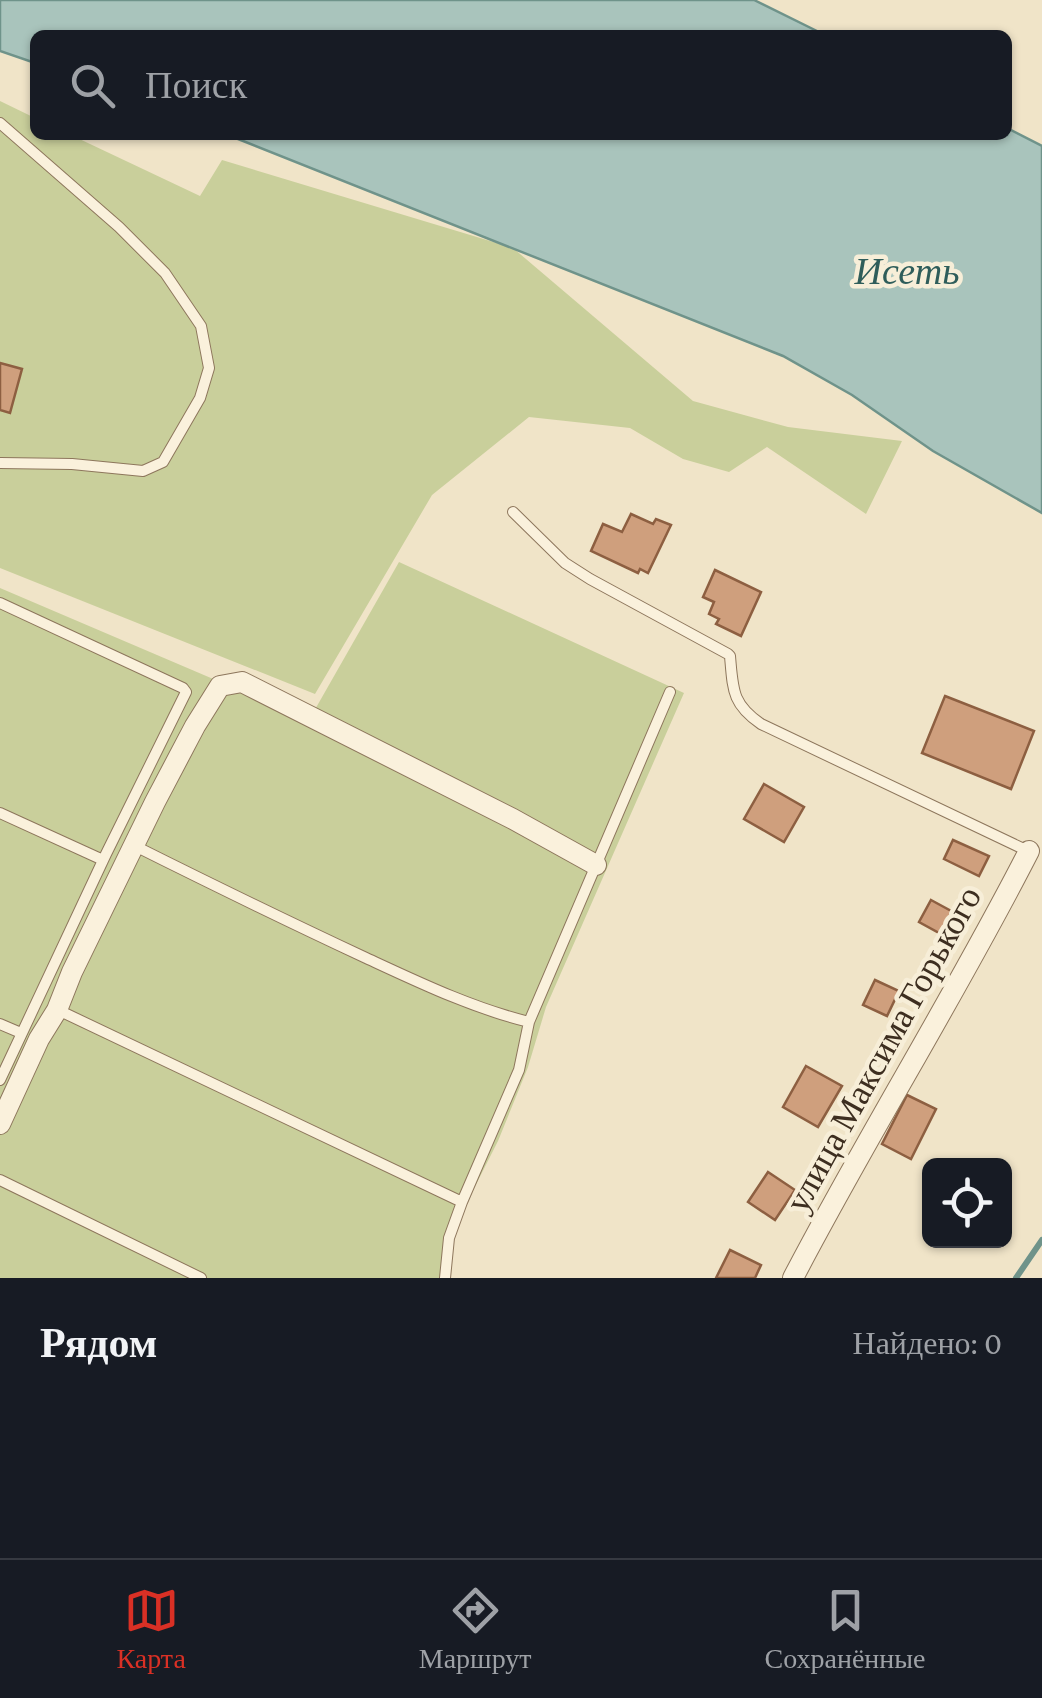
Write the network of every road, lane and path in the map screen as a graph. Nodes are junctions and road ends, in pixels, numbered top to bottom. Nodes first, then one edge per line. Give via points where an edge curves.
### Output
1 (0, 123) edge
2 (0, 463) edge
3 (513, 512) dead end
4 (0, 602) edge
5 (670, 692) dead end
6 (0, 813) edge
7 (135, 846) junction
8 (1029, 851) joint
9 (104, 860) junction
10 (596, 865) junction
11 (57, 1010) junction
12 (529, 1022) junction
13 (0, 1024) edge
14 (22, 1034) junction
15 (0, 1080) edge
16 (0, 1124) edge
17 (0, 1180) edge
18 (462, 1202) junction
19 (201, 1278) edge
20 (445, 1278) edge
21 (793, 1278) edge

1 - 2 lane via 165,273 201,326 209,368 200,398 163,462 143,471
3 - 8 lane via 578,571 728,654 735,698 762,724
4 - 9 lane via 186,692
5 - 10 lane
6 - 9 lane
7 - 10 street via 220,686 242,682
7 - 11 street
7 - 12 lane via 407,976
8 - 21 street, улица Максима Горького
9 - 14 lane
10 - 12 lane
11 - 16 street
11 - 18 lane
12 - 18 lane via 519,1070
13 - 14 lane
14 - 15 lane
17 - 19 lane
18 - 20 lane

